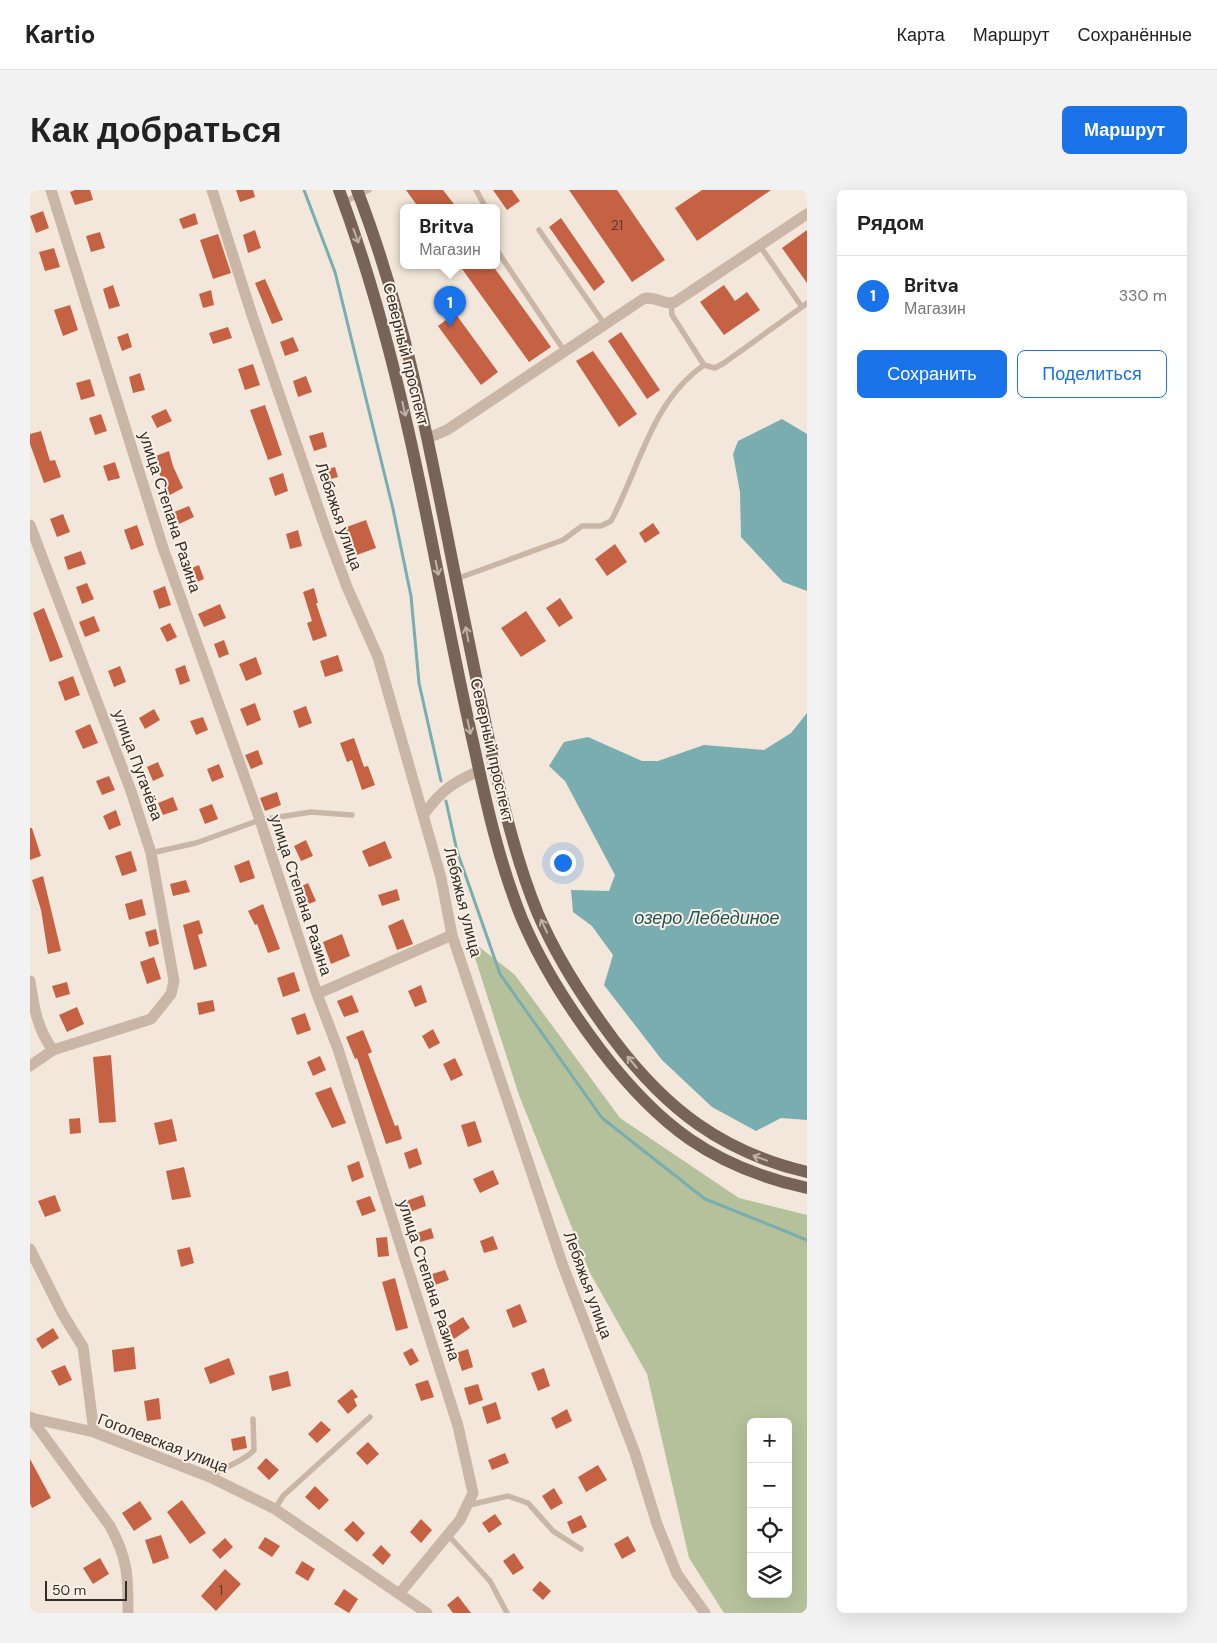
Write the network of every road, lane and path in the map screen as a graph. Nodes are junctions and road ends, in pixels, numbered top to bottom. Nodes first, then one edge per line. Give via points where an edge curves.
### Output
1 (51, 190) edge
2 (212, 190) edge
3 (476, 190) edge
4 (362, 192) edge
5 (341, 196) edge
6 (484, 204) edge
7 (807, 214) edge
8 (539, 230) dead end
9 (760, 246) junction
10 (500, 255) edge
11 (671, 304) junction
12 (805, 305) edge
13 (605, 325) junction
14 (565, 352) junction
15 (704, 365) junction
16 (428, 438) junction
17 (30, 525) edge
18 (456, 579) junction
19 (471, 654) junction
20 (455, 658) junction
21 (479, 771) junction
22 (424, 814) junction
23 (352, 815) dead end
24 (260, 820) junction
25 (151, 853) junction
26 (452, 935) junction
27 (30, 981) edge
28 (317, 994) junction
29 (53, 1050) junction
30 (30, 1066) edge
31 (807, 1172) edge
32 (807, 1188) edge
33 (30, 1249) edge
34 (370, 1417) dead end
35 (31, 1418) edge
36 (253, 1419) dead end
37 (94, 1432) junction
38 (210, 1476) junction
39 (469, 1505) junction
40 (275, 1509) junction
41 (448, 1535) junction
42 (581, 1550) dead end
43 (399, 1594) junction
44 (128, 1613) edge
45 (426, 1613) edge
46 (507, 1613) edge
47 (705, 1613) edge

1 - 24 street, улица Степана Разина via 162,548
2 - 22 street, Лебяжья улица via 328,536 378,657
3 - 6 lane
4 - 5 lane
4 - 16 main road, Северный проспект
5 -> 20 main road, Северный проспект via 371,285 399,386
7 - 9 street
8 - 13 lane
9 - 11 street
9 - 12 lane
10 - 14 lane
11 - 13 street via 649,297
11 - 15 lane via 672,315
12 - 15 lane via 724,363 715,368
13 - 14 street
14 - 16 street via 447,430
15 - 18 lane via 686,377 651,428 611,521 601,526 582,526 563,540
16 - 18 main road, Северный проспект
17 - 25 street, улица Пугачёва via 131,791
19 -> 18 main road, Северный проспект
19 - 20 lane
31 -> 19 main road, Северный проспект via 758,1158 731,1146 678,1111 628,1059 584,999 552,944 526,881 504,808
20 -> 21 main road, Северный проспект
21 - 22 street via 456,781 437,796
21 - 32 main road, Северный проспект via 500,854 526,927 566,1002 616,1070 655,1112 694,1144 753,1174
22 - 26 street, Лебяжья улица via 442,878
23 - 24 lane via 311,812
24 - 25 lane via 196,843
24 - 28 street, улица Степана Разина
25 - 29 street, улица Пугачёва via 174,981 171,994 151,1019
26 - 28 street
26 - 47 street, Лебяжья улица via 563,1266 635,1454 658,1524 677,1574
27 - 29 street via 42,1036
28 - 39 street, улица Степана Разина via 338,1049 458,1426 473,1493
29 - 30 street
33 - 37 street via 62,1314 83,1347
34 - 40 lane via 283,1496
35 - 37 street, Гоголевская улица
35 - 44 street via 110,1526 120,1545 128,1578
36 - 38 lane via 254,1450 247,1458
37 - 38 street, Гоголевская улица
38 - 40 street, Гоголевская улица
39 - 41 street
39 - 42 lane via 508,1496 528,1503 552,1530
40 - 43 street, Гоголевская улица
41 - 43 street
41 - 46 lane via 490,1581
43 - 45 street, Гоголевская улица

